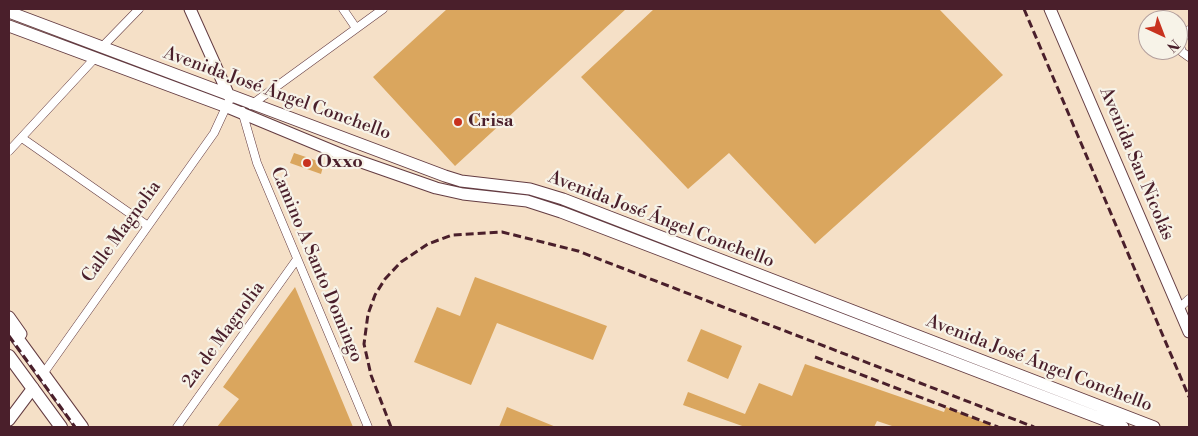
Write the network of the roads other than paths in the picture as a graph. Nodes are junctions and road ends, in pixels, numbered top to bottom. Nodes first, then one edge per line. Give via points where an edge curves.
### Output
1 (139, 9) edge
2 (190, 9) edge
3 (343, 9) edge
4 (383, 9) edge
5 (1050, 9) edge
6 (9, 12) edge
7 (9, 26) edge
8 (356, 28) junction
9 (1189, 30) edge
10 (102, 47) junction
11 (1189, 57) edge
12 (94, 58) junction
13 (228, 95) junction
14 (252, 104) junction
15 (227, 107) junction
16 (240, 112) junction
17 (22, 138) junction
18 (9, 151) edge
19 (148, 226) junction
20 (297, 259) junction
21 (1189, 299) edge
22 (1178, 309) junction
23 (9, 317) edge
24 (9, 327) edge
25 (1189, 332) edge
26 (29, 356) junction
27 (11, 362) edge
28 (43, 374) junction
29 (33, 388) junction
30 (9, 420) edge
31 (61, 427) edge
32 (82, 427) edge
33 (177, 427) edge
34 (368, 427) edge
35 (1123, 427) edge
36 (1154, 427) edge

1 - 10 street
2 - 13 main road
3 - 8 street
4 - 8 street
5 - 22 main road, Avenida San Nicolás
6 - 10 main road, Avenida José Ángel Conchello
7 - 12 main road, Avenida José Ángel Conchello
8 - 14 street
9 - 11 street via 1180,39 1180,48
10 - 13 main road, Avenida José Ángel Conchello
12 - 15 main road, Avenida José Ángel Conchello
12 - 17 street
13 - 14 main road, Avenida José Ángel Conchello
13 - 15 street
13 - 16 main road
14 - 16 street
14 - 36 main road, Avenida José Ángel Conchello via 461,181 521,188 563,199
15 - 16 main road, Avenida José Ángel Conchello
15 - 19 street, Calle Magnolia via 214,133
16 - 20 street, Camino A Santo Domingo via 257,163
16 - 35 main road, Avenida José Ángel Conchello via 350,158 442,190 528,201 561,212
17 - 18 street
17 - 19 street
19 - 28 street, Calle Magnolia
20 - 33 street, 2a. de Magnolia
20 - 34 street, Camino A Santo Domingo
21 - 22 street
22 - 25 main road, Avenida San Nicolás
23 - 26 main road via 24,340
24 - 26 main road
26 - 28 main road
27 - 29 main road
28 - 32 main road
29 - 30 main road
29 - 31 main road

